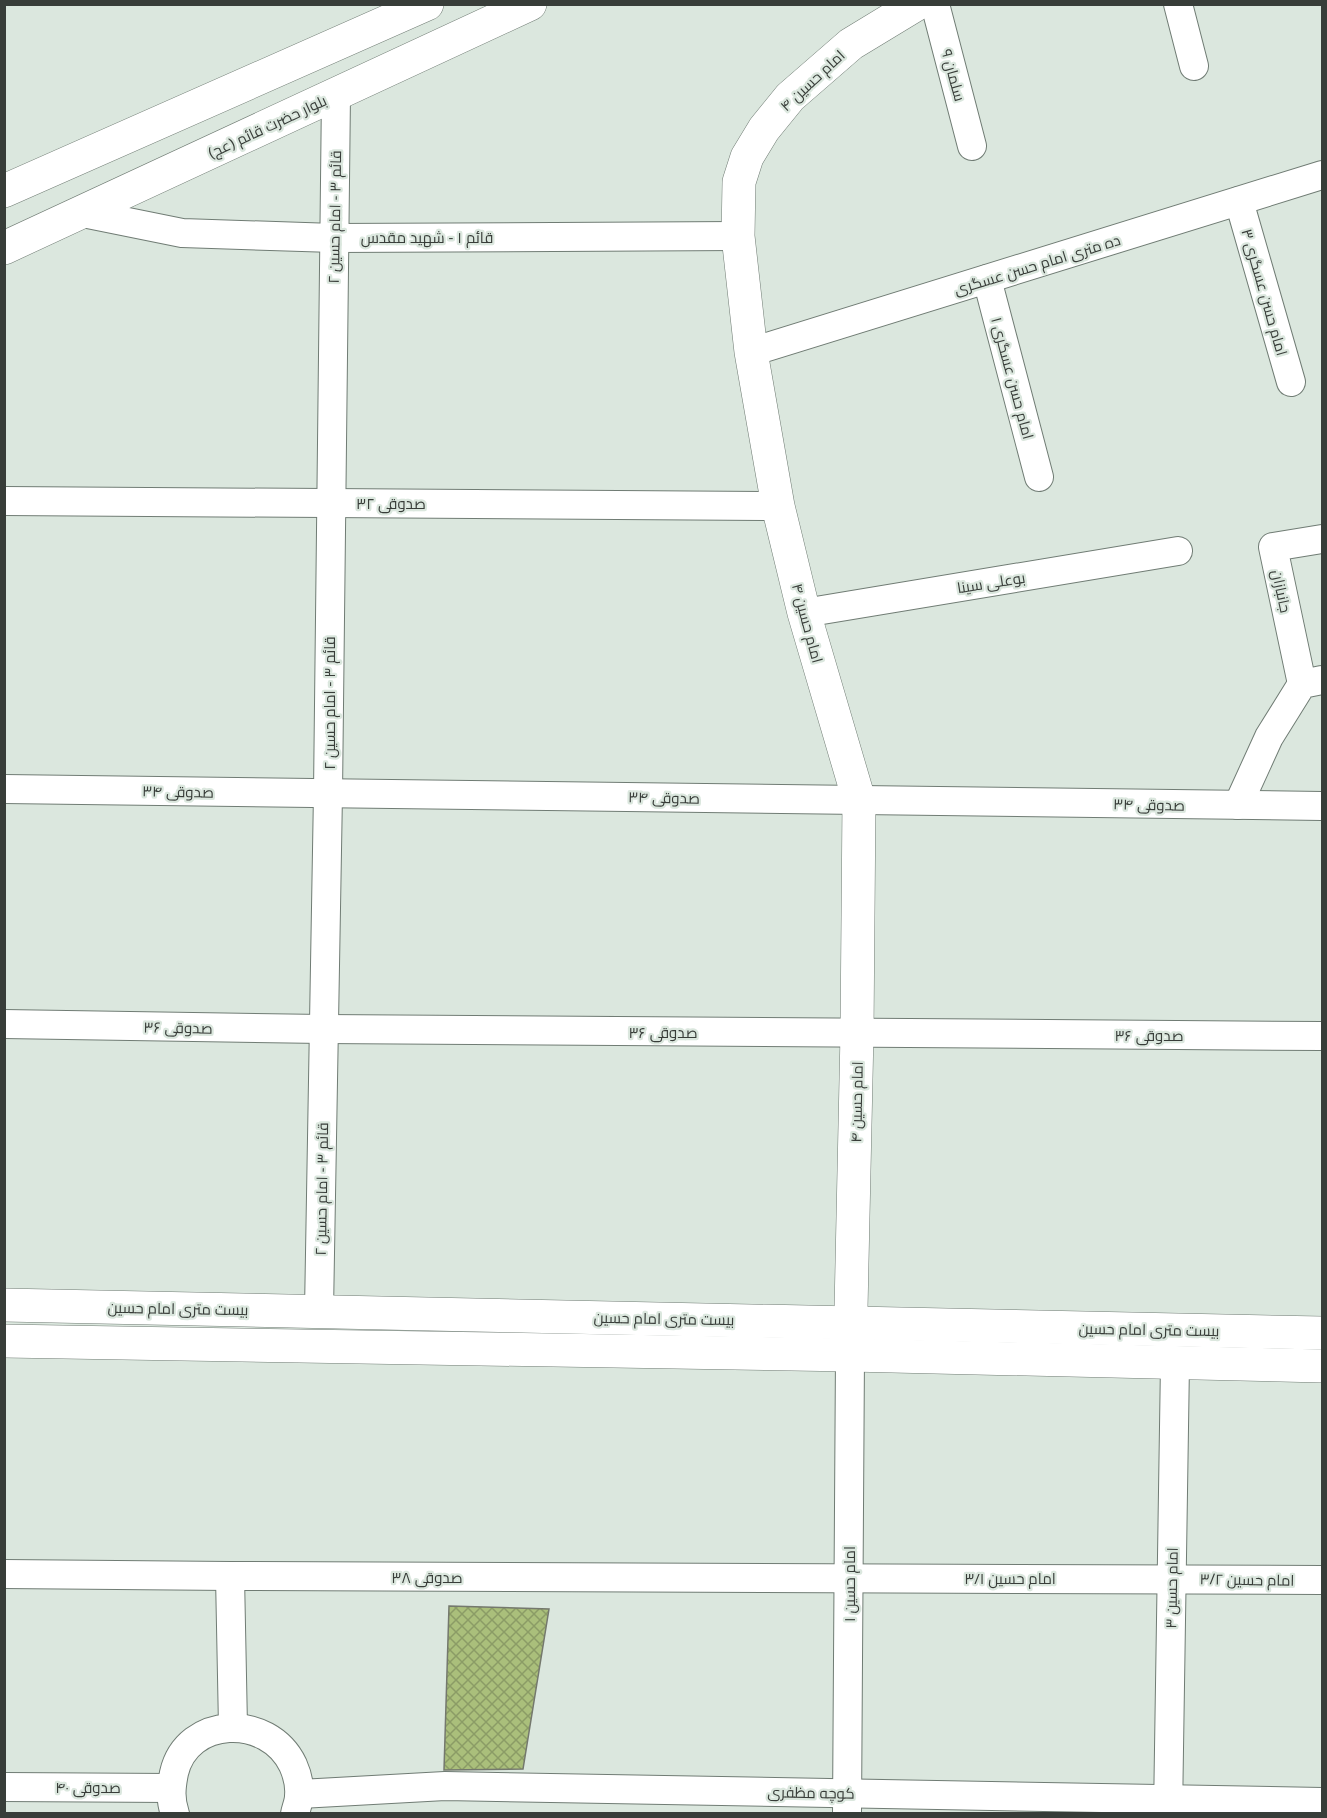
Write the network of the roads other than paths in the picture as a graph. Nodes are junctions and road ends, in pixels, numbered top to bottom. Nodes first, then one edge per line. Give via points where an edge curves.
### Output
1 (427, 4) edge
2 (530, 4) edge
3 (917, 4) edge
4 (935, 4) edge
5 (1178, 4) edge
6 (1194, 66) dead end
7 (336, 94) junction
8 (972, 146) dead end
9 (1323, 175) edge
10 (4, 191) edge
11 (1239, 201) junction
12 (82, 213) junction
13 (738, 236) junction
14 (334, 238) junction
15 (4, 248) edge
16 (987, 279) junction
17 (752, 352) junction
18 (1291, 382) dead end
19 (1039, 477) dead end
20 (4, 501) edge
21 (330, 502) junction
22 (778, 506) junction
23 (1323, 538) edge
24 (1178, 551) dead end
25 (804, 613) junction
26 (1312, 682) edge
27 (4, 789) edge
28 (328, 793) junction
29 (859, 800) junction
30 (1238, 805) junction
31 (1323, 806) edge
32 (4, 1024) edge
33 (323, 1029) junction
34 (857, 1033) junction
35 (1323, 1036) edge
36 (4, 1305) edge
37 (319, 1311) junction
38 (851, 1322) junction
39 (1323, 1333) edge
40 (4, 1341) edge
41 (850, 1355) junction
42 (1175, 1363) junction
43 (1323, 1366) edge
44 (4, 1574) edge
45 (230, 1576) junction
46 (1172, 1578) junction
47 (849, 1579) junction
48 (1323, 1580) edge
49 (233, 1727) junction
50 (4, 1787) edge
51 (173, 1801) edge
52 (1323, 1802) edge
53 (847, 1803) edge
54 (297, 1804) edge
55 (1168, 1807) edge

1 - 10 main road
2 - 7 main road, بلوار حضرت قائم (عج)
3 - 13 main road, امام حسین ۴ via 851,44 790,97 764,129 747,157 739,182
4 - 8 street, سلمان ۹
5 - 6 street
7 - 12 main road, بلوار حضرت قائم (عج)
7 - 14 street, قائم ۳ - امام حسین ۲
9 - 11 street, ده متری امام حسن عسگری
11 - 16 street, ده متری امام حسن عسگری
11 - 18 street, امام حسن عسگری ۳
12 - 14 street, قائم ۱ - شهید مقدس via 182,233
12 - 15 main road, بلوار حضرت قائم (عج)
13 - 14 street, قائم ۱ - شهید مقدس
13 - 17 main road, امام حسین ۴
14 - 21 street, قائم ۳ - امام حسین ۲
16 - 17 street, ده متری امام حسن عسگری
16 - 19 street, امام حسن عسگری ۱
17 - 22 main road, امام حسین ۴
20 - 21 street, صدوقی ۳۲
21 - 22 street, صدوقی ۳۲
21 - 28 street, قائم ۳ - امام حسین ۲
22 - 25 main road, امام حسین ۴
23 - 26 street, جانبازان via 1273,547
24 - 25 street, بوعلی سینا
25 - 29 main road, امام حسین ۴
26 - 30 street via 1269,737
27 - 28 street, صدوقی ۳۴
28 - 29 street, صدوقی ۳۴
28 - 33 street, قائم ۳ - امام حسین ۲
29 - 30 street, صدوقی ۳۴
29 - 34 main road, امام حسین ۴
30 - 31 street, صدوقی ۳۴
32 - 33 street, صدوقی ۳۶
33 - 34 street, صدوقی ۳۶
33 - 37 street, قائم ۳ - امام حسین ۲
34 - 35 street, صدوقی ۳۶
34 - 38 main road, امام حسین ۴
36 - 37 main road, بیست متری امام حسین
37 - 38 main road, بیست متری امام حسین
38 - 39 main road, بیست متری امام حسین
38 - 41 main road, امام حسین ۴
40 - 41 main road
41 - 42 main road
41 - 47 street, امام حسین ۱
42 - 43 main road
42 - 46 street, امام حسین ۳
44 - 45 street, صدوقی ۳۸
45 - 47 street, صدوقی ۳۸
45 - 49 street
46 - 47 street, امام حسین ۳/۱
46 - 48 street, امام حسین ۳/۲
46 - 55 street, امام حسین ۳
47 - 53 street, امام حسین ۱
49 - 51 street via 198,1738 185,1751 175,1767
49 - 54 street via 254,1730 273,1739 288,1754 297,1773
50 - 51 street, صدوقی ۴۰
52 - 55 street, کوچه مظفری
53 - 54 street, کوچه مظفری via 445,1786
53 - 55 street, کوچه مظفری

